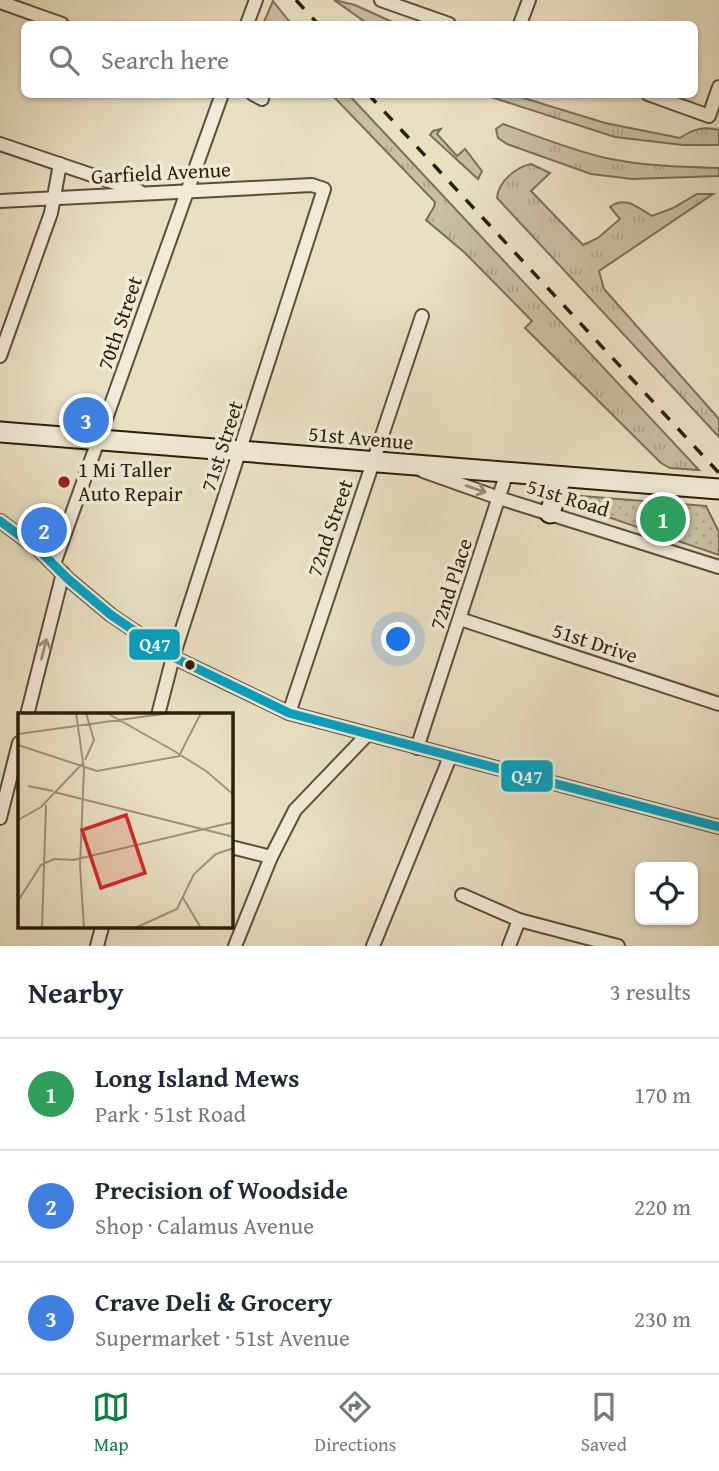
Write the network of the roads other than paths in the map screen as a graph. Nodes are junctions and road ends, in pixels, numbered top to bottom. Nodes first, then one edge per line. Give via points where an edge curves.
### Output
1 (256, 0) edge
2 (381, 0) edge
3 (529, 0) edge
4 (0, 2) edge
5 (54, 21) edge
6 (248, 21) edge
7 (440, 21) edge
8 (521, 21) edge
9 (719, 87) edge
10 (221, 98) edge
11 (659, 98) edge
12 (0, 144) edge
13 (60, 164) junction
14 (324, 189) joint
15 (187, 190) junction
16 (145, 193) junction
17 (54, 197) junction
18 (0, 201) edge
19 (422, 316) dead end
20 (0, 356) edge
21 (0, 432) edge
22 (99, 439) junction
23 (241, 451) junction
24 (373, 462) junction
25 (406, 465) junction
26 (507, 472) junction
27 (561, 477) junction
28 (719, 489) edge
29 (499, 498) junction
30 (550, 513) junction
31 (0, 521) edge
32 (719, 567) edge
33 (58, 568) junction
34 (460, 619) junction
35 (173, 657) junction
36 (719, 704) edge
37 (27, 713) edge
38 (159, 713) edge
39 (289, 713) junction
40 (367, 735) junction
41 (18, 748) edge
42 (417, 748) junction
43 (450, 757) junction
44 (9, 790) edge
45 (0, 818) edge
46 (719, 827) edge
47 (233, 848) edge
48 (271, 857) junction
49 (462, 895) dead end
50 (519, 920) junction
51 (102, 928) edge
52 (97, 946) edge
53 (235, 946) edge
54 (373, 946) edge
55 (509, 946) edge
56 (618, 946) edge

1 - 6 street
2 - 7 street
3 - 8 street
4 - 5 street
9 - 11 street via 709,116
10 - 15 street, 70th Street
12 - 13 street
13 - 16 street
13 - 17 street
14 - 15 street, Garfield Avenue via 312,185
14 - 23 street, 71st Street
15 - 16 street, Garfield Avenue
15 - 22 street, 70th Street
16 - 17 street, Garfield Avenue
17 - 18 street, Garfield Avenue
17 - 20 street
19 - 24 street, 72nd Street
21 - 22 street, 51st Avenue
22 - 23 street, 51st Avenue
22 - 33 street, 70th Street
23 - 24 street, 51st Avenue
23 - 35 street, 71st Street
24 - 25 street, 51st Avenue
24 - 39 street, 72nd Street
25 - 26 street, 51st Avenue
25 -> 29 street, 51st Road
26 - 27 street, 51st Avenue
26 - 29 street, 72nd Place
27 - 28 street, 51st Avenue
27 - 30 street
29 - 30 street, 51st Road
29 - 34 street, 72nd Place
30 - 32 street, 51st Road
31 - 33 street
33 - 35 street via 111,615
37 -> 33 street, 70th Street
34 - 36 street, 51st Drive
34 - 42 street, 72nd Place
35 - 38 street, 71st Street
35 - 39 street
39 - 40 street
40 - 42 street
40 - 48 street via 295,810
41 - 44 street
42 - 43 street
43 - 46 street
43 - 54 street
44 - 45 street
47 - 48 street
48 - 53 street
49 - 50 street
50 - 55 street
50 - 56 street
51 - 52 street

